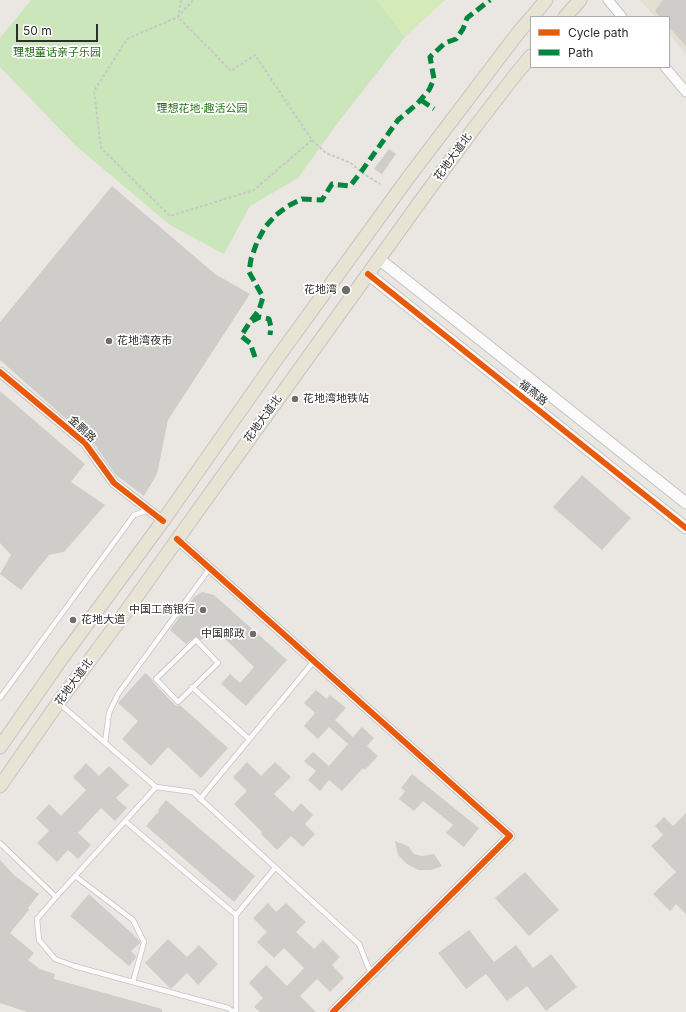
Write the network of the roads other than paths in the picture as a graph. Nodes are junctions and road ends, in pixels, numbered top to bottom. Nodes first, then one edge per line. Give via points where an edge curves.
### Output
1 (546, 0) edge
2 (580, 0) edge
3 (608, 0) edge
4 (532, 16) edge
5 (566, 16) edge
6 (621, 16) edge
7 (530, 18) edge
8 (530, 57) edge
9 (666, 68) edge
10 (686, 91) edge
11 (379, 259) junction
12 (368, 274) junction
13 (0, 372) edge
14 (686, 503) edge
15 (150, 510) junction
16 (163, 521) junction
17 (686, 528) edge
18 (178, 539) junction
19 (210, 568) junction
20 (314, 661) junction
21 (192, 687) junction
22 (0, 698) edge
23 (58, 703) junction
24 (249, 739) junction
25 (105, 743) junction
26 (0, 747) edge
27 (0, 786) edge
28 (156, 787) junction
29 (200, 799) junction
30 (125, 821) junction
31 (0, 843) edge
32 (275, 868) junction
33 (75, 876) junction
34 (56, 897) junction
35 (236, 915) junction
36 (371, 974) junction
37 (133, 982) junction
38 (235, 1012) edge
39 (333, 1012) edge

1 - 4 main road, 花地大道北
2 - 5 main road
3 - 6 street
7 - 16 main road, 花地大道北 via 408,178
8 - 11 main road, 花地大道北 via 475,126
9 - 10 street
11 - 12 main road, 花地大道北
11 - 14 street, 福燕路
12 - 17 street, 福燕路
12 - 18 main road, 花地大道北
13 - 15 street, 金鹏路 via 85,443 114,483
15 - 16 street, 金鹏路
15 - 22 lane via 134,515
16 - 26 main road, 花地大道北
18 - 19 street
18 - 23 main road, 花地大道北
19 - 20 street
19 - 25 lane via 118,694 109,713
20 - 24 lane
20 - 36 street via 510,836
21 - 21 lane via 218,662 196,640 156,679 178,702
21 - 24 lane
23 - 25 lane
23 - 27 main road, 花地大道北
24 - 29 lane
25 - 28 lane
28 - 29 lane via 193,792
28 - 30 lane
29 - 32 lane
30 - 33 lane
30 - 35 lane
31 - 34 lane
32 - 35 lane
32 - 36 lane via 359,944
33 - 34 lane
33 - 37 lane via 133,920 144,942
34 - 37 lane via 37,919 39,940 55,959
35 - 38 lane
36 - 39 street
37 - 38 lane

